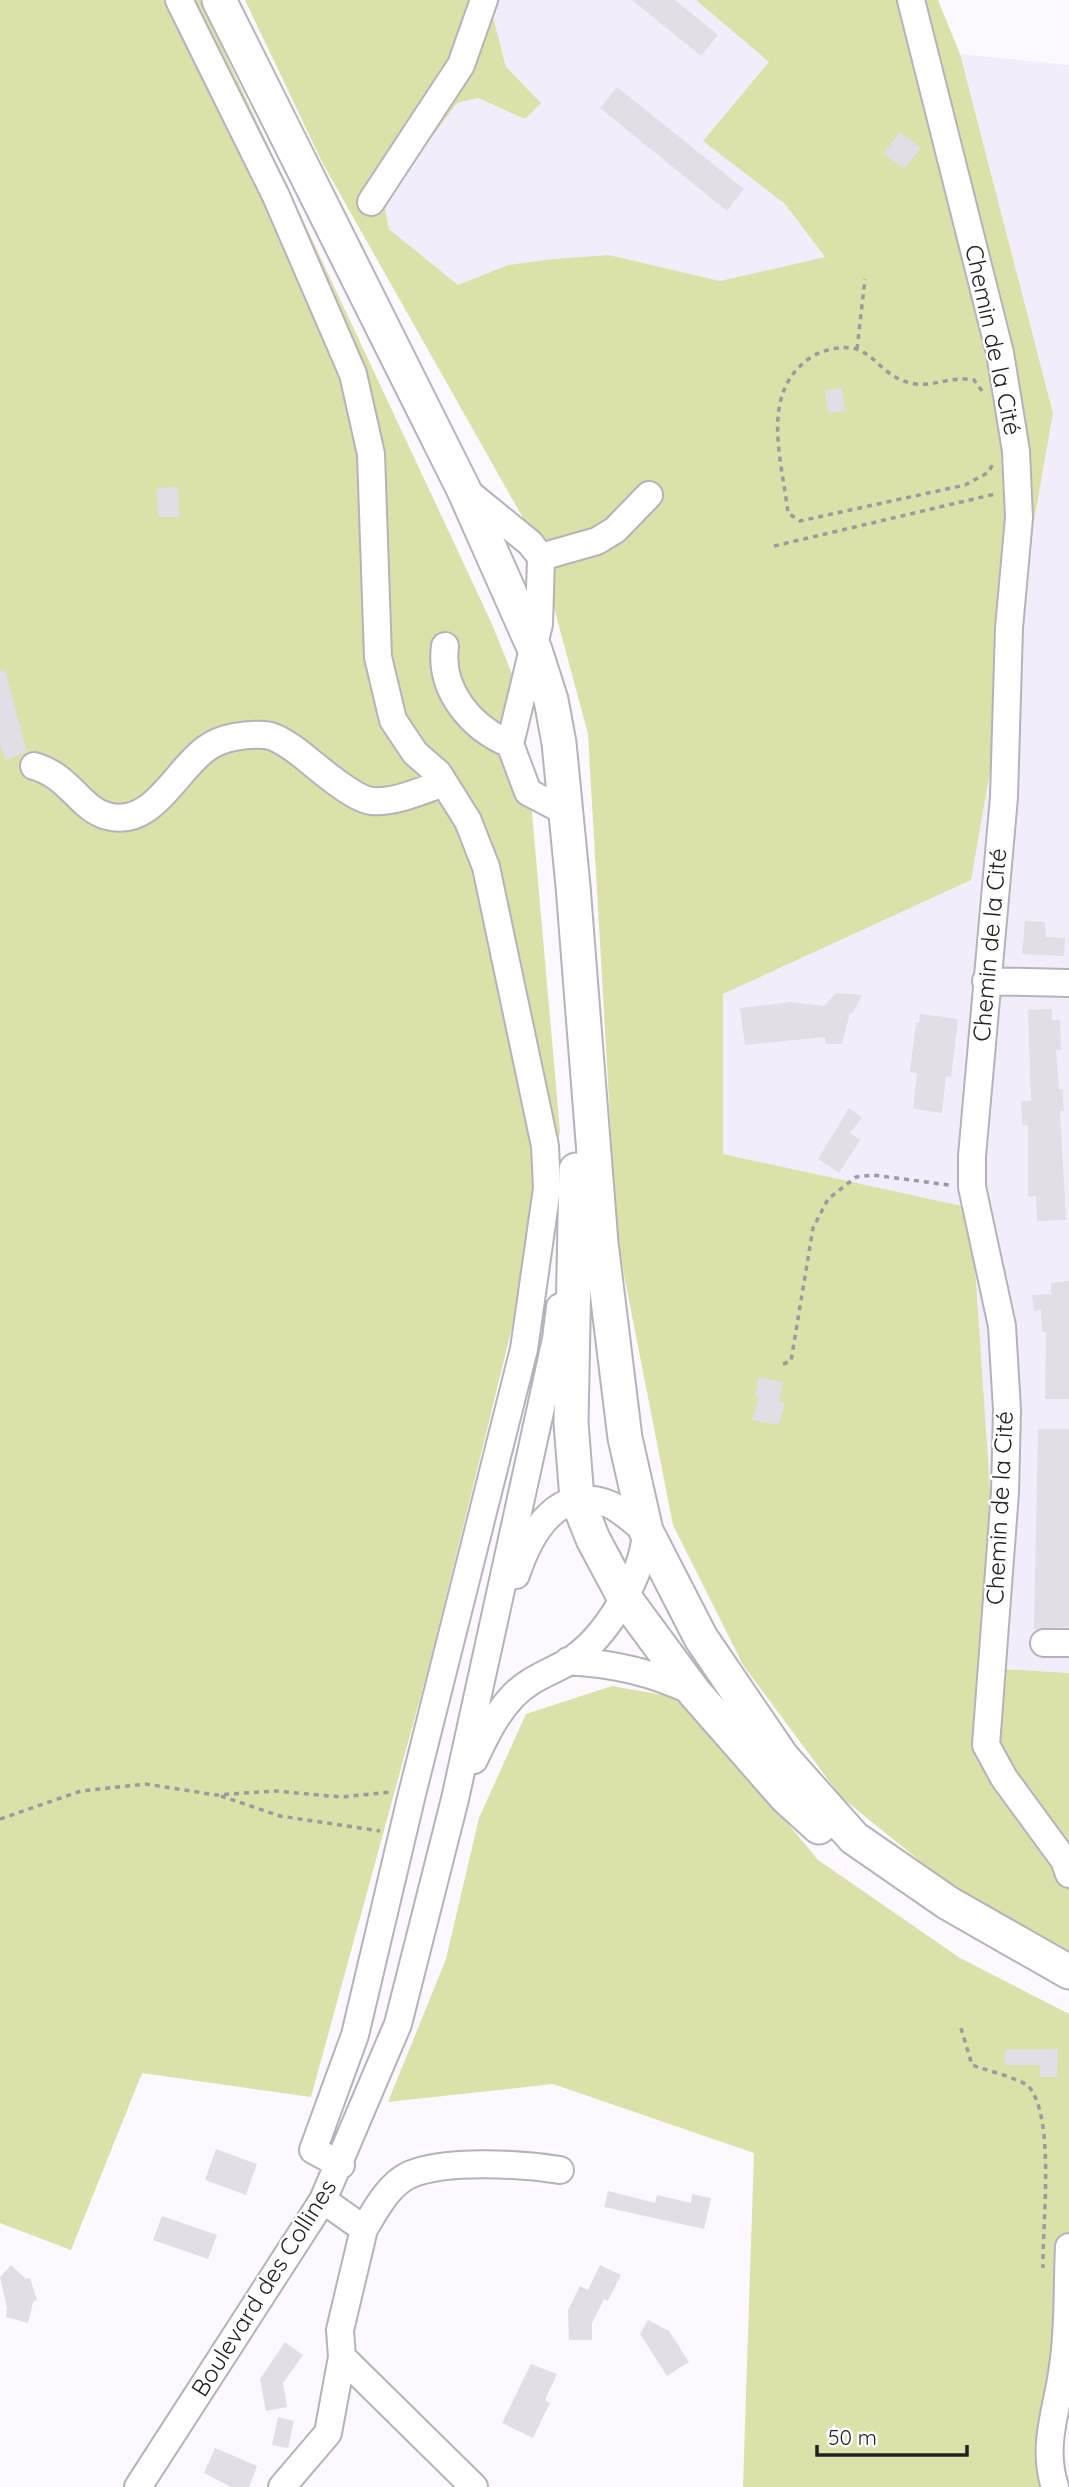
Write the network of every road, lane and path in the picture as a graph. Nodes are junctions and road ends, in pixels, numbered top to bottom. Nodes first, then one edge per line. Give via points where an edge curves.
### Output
1 (179, 0) edge
2 (219, 0) edge
3 (911, 0) edge
4 (479, 2) edge
5 (285, 131) junction
6 (276, 196) junction
7 (320, 200) junction
8 (370, 202) dead end
9 (865, 279) dead end
10 (857, 349) junction
11 (985, 395) dead end
12 (996, 455) dead end
13 (463, 488) junction
14 (1018, 489) junction
15 (649, 495) dead end
16 (774, 545) dead end
17 (541, 557) junction
18 (445, 646) dead end
19 (535, 650) junction
20 (510, 744) junction
21 (34, 766) dead end
22 (444, 783) junction
23 (566, 812) junction
24 (986, 981) junction
25 (1069, 984) edge
26 (580, 999) junction
27 (576, 1166) junction
28 (972, 1187) junction
29 (783, 1364) dead end
30 (577, 1499) junction
31 (646, 1531) junction
32 (624, 1597) junction
33 (492, 1623) junction
34 (568, 1661) junction
35 (694, 1692) junction
36 (412, 1794) junction
37 (216, 1795) junction
38 (455, 1799) junction
39 (0, 1819) edge
40 (403, 1835) junction
41 (1069, 1874) edge
42 (1065, 1979) edge
43 (961, 2028) dead end
44 (341, 2165) junction
45 (560, 2170) dead end
46 (323, 2200) junction
47 (364, 2229) junction
48 (1069, 2247) edge
49 (1044, 2277) dead end
50 (342, 2357) junction
51 (138, 2487) edge
52 (282, 2487) edge
53 (474, 2487) edge
54 (1055, 2487) edge

1 - 6 street
2 - 5 main road
3 - 14 street, Chemin de la Cité via 1000,353 1017,451
4 - 8 street via 461,65
5 - 6 street
5 - 7 main road
6 - 7 street via 302,191
6 - 22 street via 353,374 365,427 371,454 378,657 393,720 415,753
7 - 13 main road
9 - 10 path
10 - 11 path via 894,378 918,384 957,377 974,380
10 - 12 path via 816,353 794,368 785,382 776,413 792,519 800,521 965,485 989,472
13 - 17 street
13 - 19 main road
14 - 16 path
14 - 24 street, Chemin de la Cité via 1004,797
15 - 17 street via 615,530 597,541
17 - 19 street via 542,599
18 - 20 street via 443,663 451,692 471,719
19 - 20 street
19 - 23 main road via 551,699
20 - 23 street via 528,792
21 - 22 street via 52,771 106,816 129,818 144,812 207,747 230,738 266,735 285,743 371,801 398,798
22 - 36 street via 468,821 486,867 545,1146 547,1188 524,1349
23 - 26 main road
24 - 25 street
24 - 28 street, Chemin de la Cité
26 - 27 main road
26 - 31 main road via 611,1332 625,1438
27 - 30 main road via 571,1423
27 - 33 street via 556,1339
28 - 29 path via 873,1175 856,1177 828,1199 813,1228 791,1361
28 - 41 street, Chemin de la Cité via 1002,1326 1007,1410 986,1745
30 - 31 street via 612,1506
30 - 32 main road
30 - 33 street via 554,1508 537,1526 506,1606
31 - 32 street via 645,1554
31 - 42 main road via 701,1637 774,1746 854,1838
32 - 34 street via 590,1645
32 - 35 main road
33 - 38 street
34 - 35 street via 615,1664
34 - 38 street via 514,1694 492,1722
35 - 42 main road via 786,1797 861,1865 935,1919
36 - 37 path via 380,1790 341,1797 275,1791
36 - 40 street
37 - 39 path via 146,1784 107,1788 81,1791
37 - 40 path via 280,1816
38 - 44 street, Boulevard des Collines via 398,2024
40 - 44 street via 355,2035 313,2150
43 - 49 path via 972,2066 1027,2085 1036,2100 1046,2139
44 - 46 street, Boulevard des Collines
45 - 47 street via 518,2163 408,2176 386,2195
46 - 47 street
46 - 51 street, Boulevard des Collines
47 - 50 street via 340,2330
48 - 54 street via 1063,2365 1048,2437 1049,2470
50 - 52 street via 328,2433
50 - 53 street

